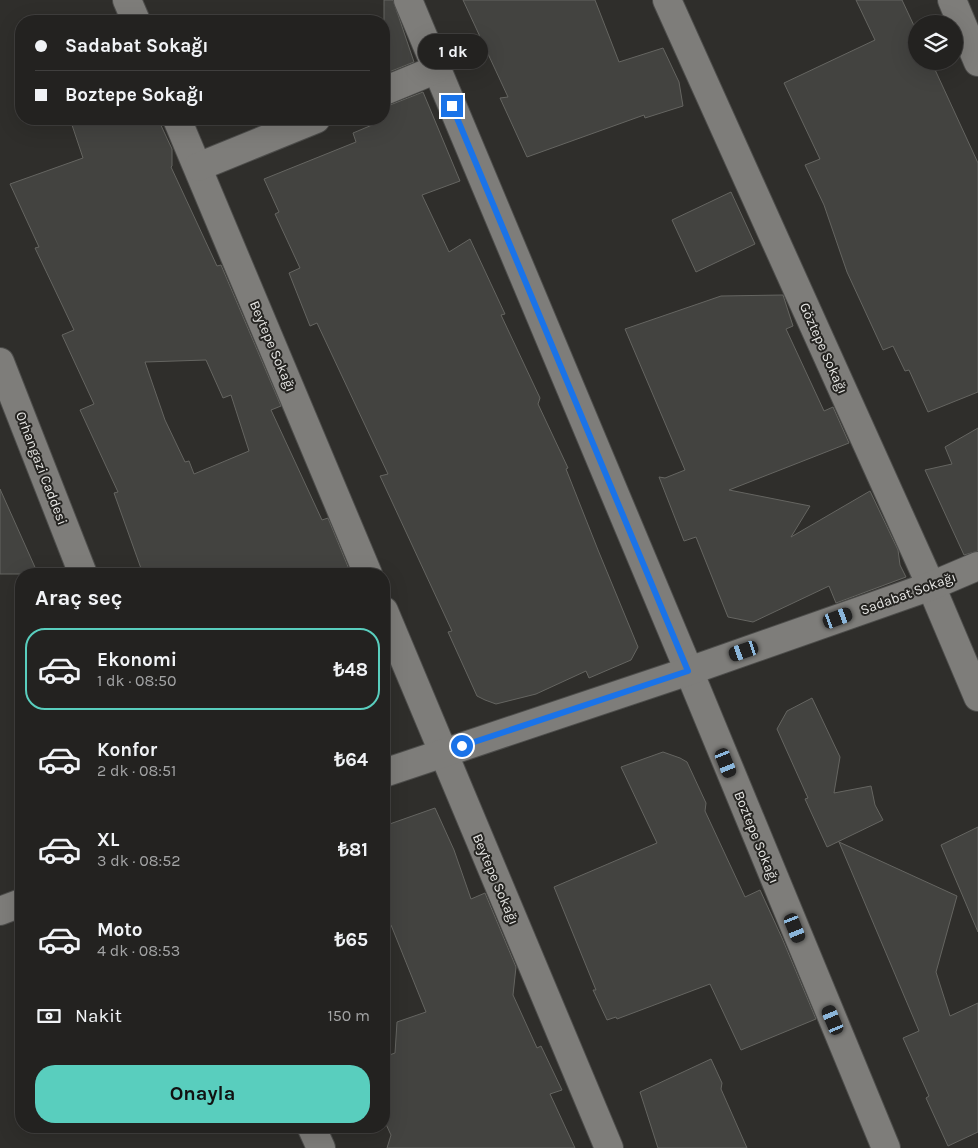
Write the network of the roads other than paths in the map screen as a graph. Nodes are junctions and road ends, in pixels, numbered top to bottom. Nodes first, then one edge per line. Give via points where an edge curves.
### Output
1 (127, 0) edge
2 (408, 0) edge
3 (667, 0) edge
4 (952, 0) edge
5 (133, 15) edge
6 (978, 62) edge
7 (437, 69) junction
8 (390, 89) edge
9 (180, 125) edge
10 (301, 125) edge
11 (198, 167) junction
12 (0, 362) edge
13 (978, 566) edge
14 (81, 568) edge
15 (365, 568) edge
16 (931, 586) junction
17 (390, 625) edge
18 (688, 671) junction
19 (978, 697) edge
20 (443, 753) junction
21 (390, 771) edge
22 (15, 906) edge
23 (0, 912) edge
24 (314, 1133) edge
25 (321, 1148) edge
26 (609, 1148) edge
27 (886, 1148) edge

1 - 5 street
2 - 7 street, Boztepe Sokağı
3 - 16 street, Göztepe Sokağı
4 - 6 street
7 - 8 street
7 - 18 street, Boztepe Sokağı
9 - 11 street, Beytepe Sokağı
10 - 11 street
11 - 15 street, Beytepe Sokağı
12 - 14 street, Orhangazi Caddesi
13 - 16 street, Sadabat Sokağı
16 - 18 street, Sadabat Sokağı
16 - 19 street, Göztepe Sokağı
17 - 20 street, Beytepe Sokağı
18 - 20 street, Sadabat Sokağı
18 - 27 street, Boztepe Sokağı
20 - 21 street, Sadabat Sokağı
20 - 26 street, Beytepe Sokağı
22 - 23 street
24 - 25 street

